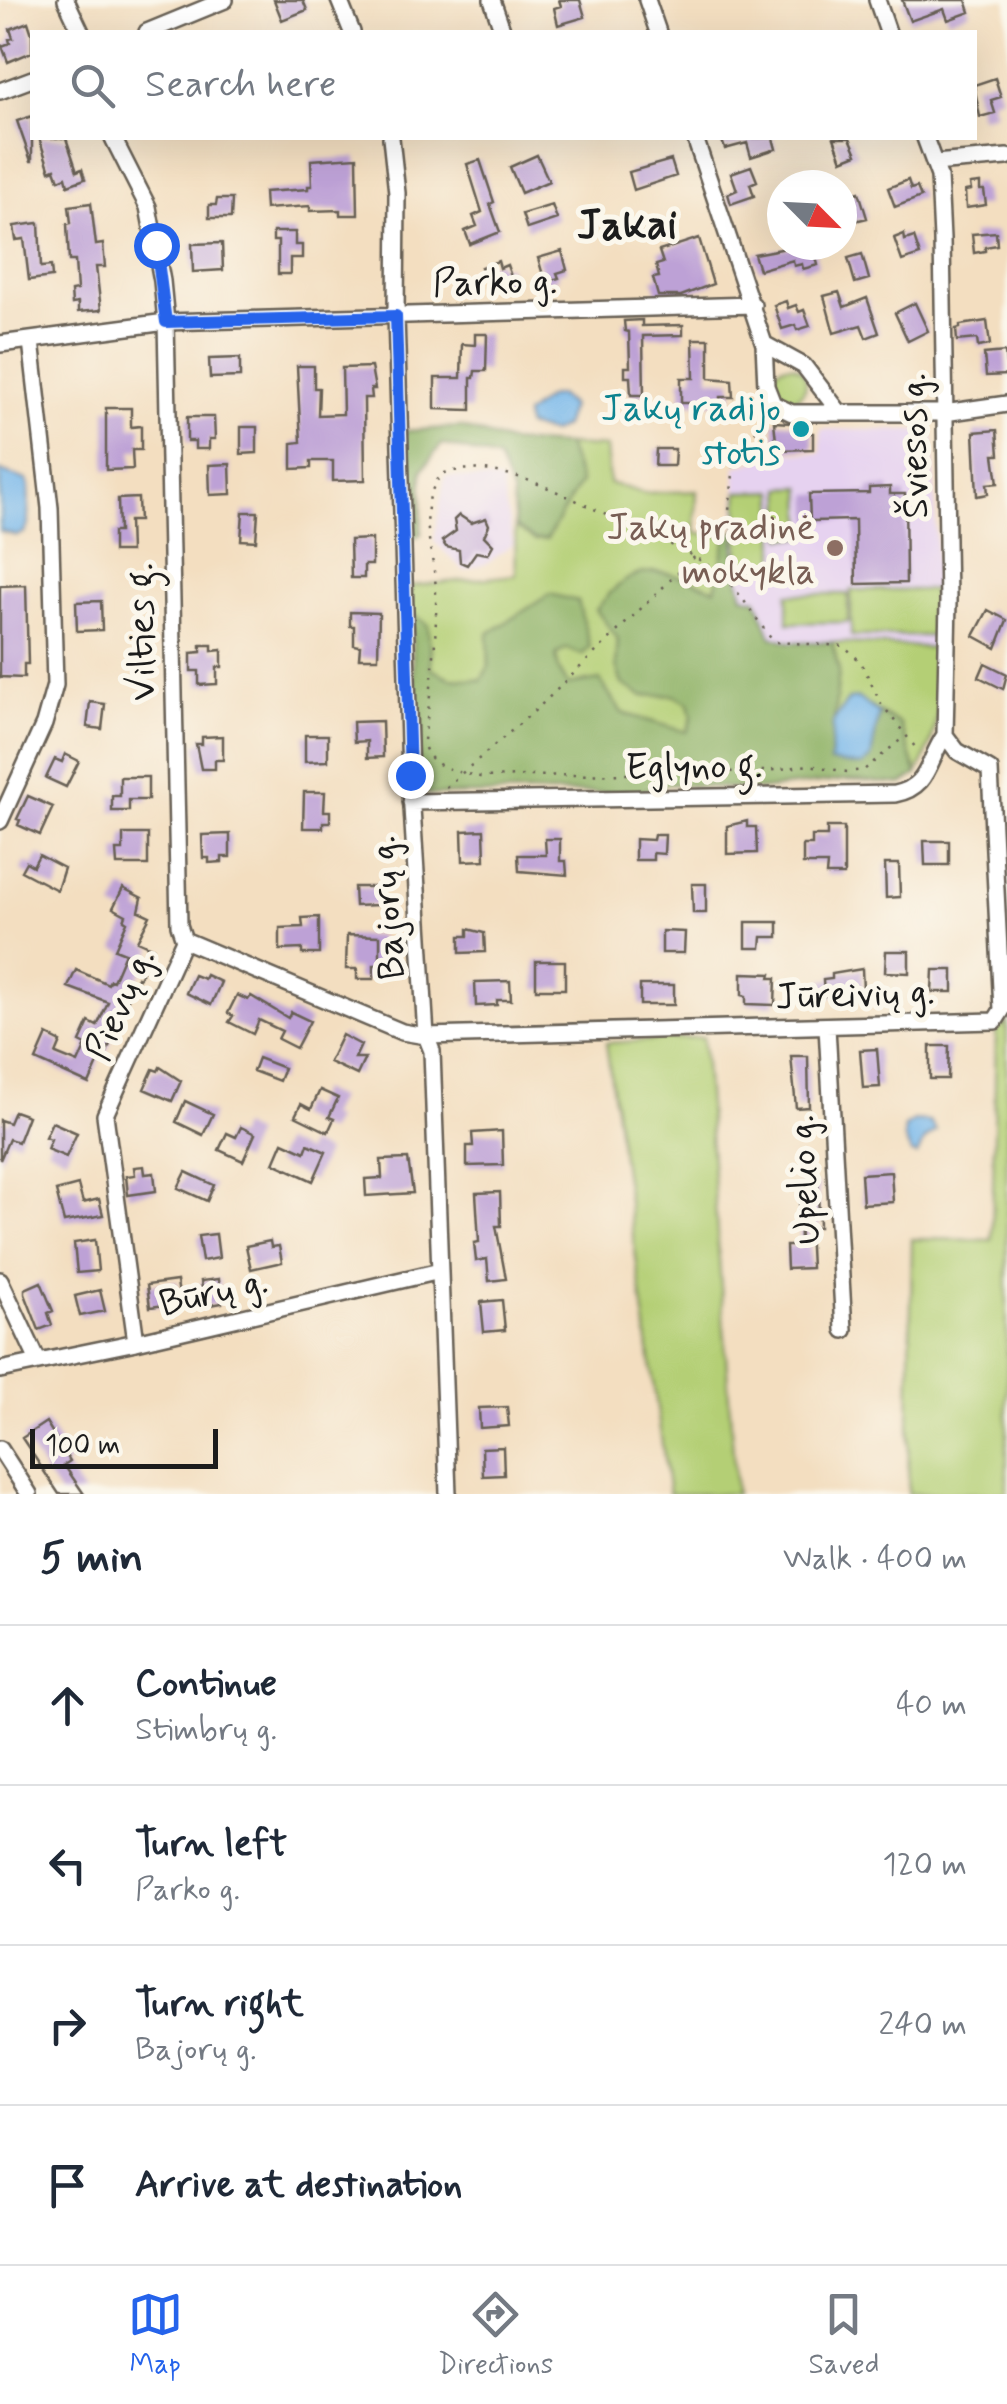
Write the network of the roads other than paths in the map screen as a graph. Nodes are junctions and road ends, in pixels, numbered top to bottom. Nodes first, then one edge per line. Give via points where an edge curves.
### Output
1 (66, 0) edge
2 (226, 0) edge
3 (339, 0) edge
4 (492, 0) edge
5 (647, 0) edge
6 (877, 0) edge
7 (80, 30) edge
8 (152, 30) edge
9 (351, 30) edge
10 (502, 30) edge
11 (657, 30) edge
12 (887, 30) edge
13 (30, 80) edge
14 (0, 92) edge
15 (115, 140) edge
16 (391, 140) edge
17 (695, 140) edge
18 (926, 140) edge
19 (1007, 157) edge
20 (934, 163) junction
21 (753, 305) junction
22 (396, 316) junction
23 (166, 322) junction
24 (31, 341) junction
25 (0, 344) edge
26 (764, 344) junction
27 (1007, 404) edge
28 (840, 413) junction
29 (944, 413) junction
30 (946, 735) junction
31 (999, 772) edge
32 (411, 802) junction
33 (0, 820) edge
34 (184, 940) junction
35 (827, 1027) junction
36 (426, 1036) junction
37 (440, 1271) junction
38 (0, 1280) edge
39 (844, 1330) dead end
40 (136, 1342) junction
41 (38, 1361) junction
42 (0, 1370) edge
43 (0, 1449) edge
44 (29, 1494) edge
45 (448, 1494) edge

1 - 7 street
2 - 8 street
3 - 9 street
4 - 10 street
5 - 11 street
6 - 12 street
13 - 14 street
15 - 23 street, Vilties g. via 148,206
16 - 22 street, Bajorų g.
17 - 21 street
18 - 20 street, Šviesos g.
19 - 20 street
20 - 29 street, Šviesos g.
21 - 22 street, Parko g.
21 - 26 street
22 - 23 street, Parko g.
22 - 32 street, Bajorų g.
23 - 24 street, Parko g.
23 - 34 street, Vilties g.
24 - 25 street, Parko g.
24 - 33 street via 50,508 54,685 44,724
26 - 28 street via 804,366
26 - 28 street via 773,404 792,413
27 - 29 street
28 - 29 street
29 - 30 street, Šviesos g.
30 - 31 street, Jūreivių g. via 957,751
30 - 32 street, Eglyno g. via 922,782 895,794
31 - 35 street, Jūreivių g. via 1002,1010 995,1021
32 - 36 street, Bajorų g.
34 - 36 street, Pievų g. via 402,1032
34 - 40 street, Pievų g. via 106,1115
35 - 36 street, Jūreivių g.
35 - 39 street, Upelio g.
36 - 37 street, Bajorų g. via 432,1052
37 - 40 street, Būrų g.
37 - 45 street, Bajorų g.
38 - 41 street
40 - 41 street, Būrų g.
41 - 42 street, Būrų g.
43 - 44 street

